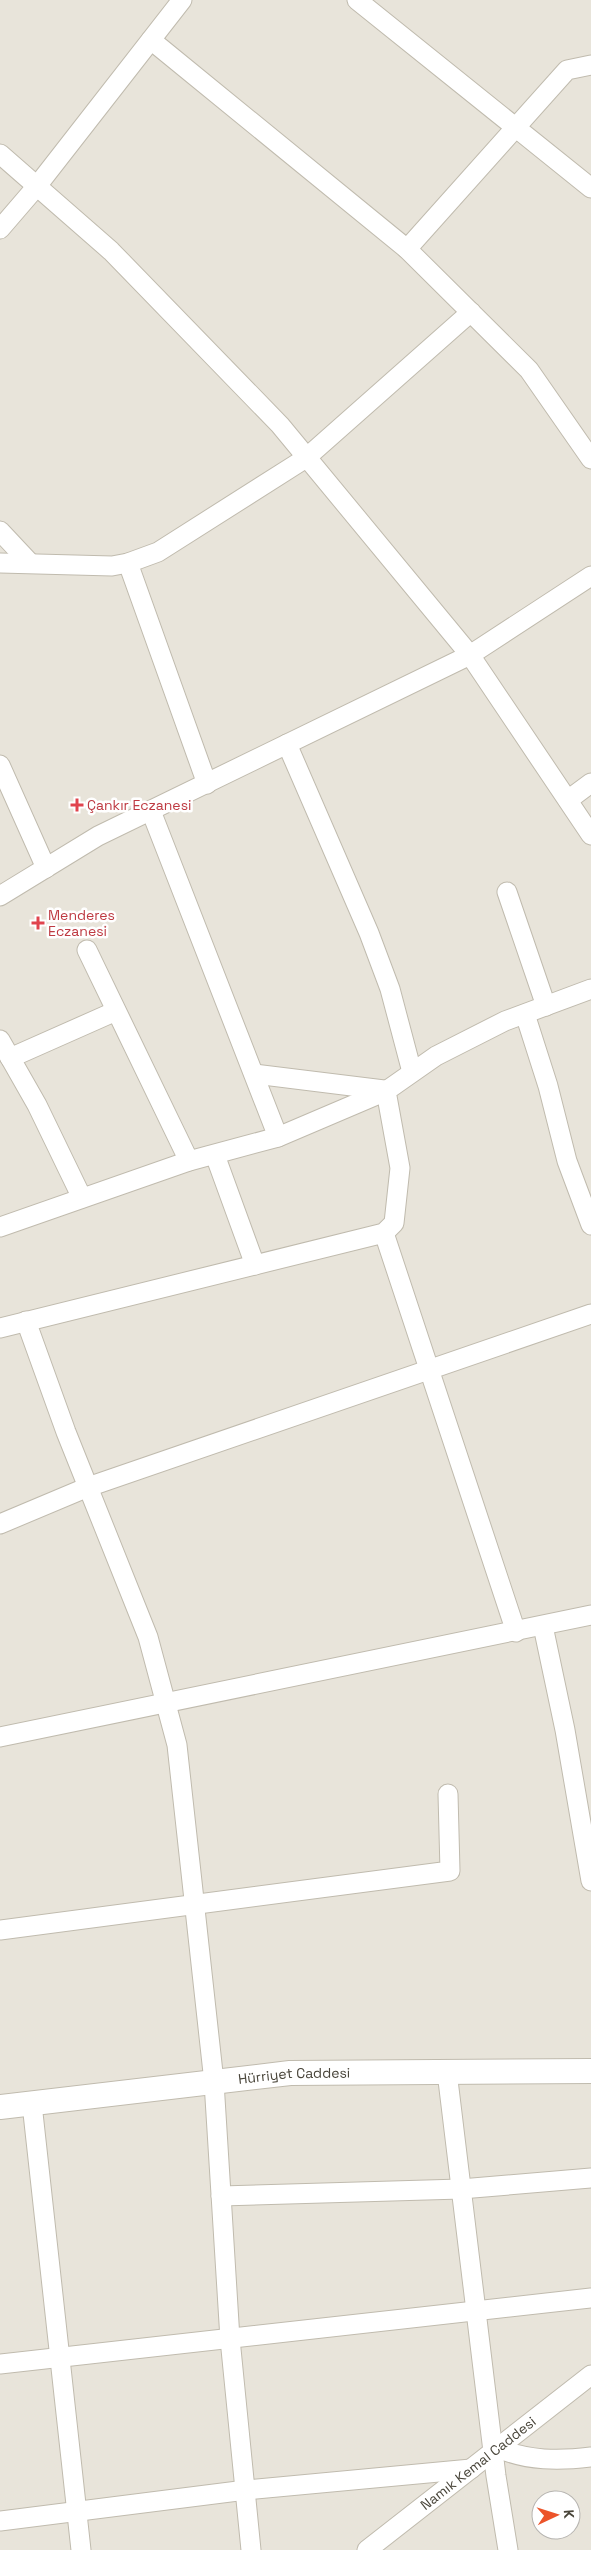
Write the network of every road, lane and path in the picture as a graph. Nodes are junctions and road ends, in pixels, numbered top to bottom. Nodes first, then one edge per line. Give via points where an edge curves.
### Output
1 (182, 0) edge
2 (357, 0) edge
3 (150, 40) junction
4 (591, 65) edge
5 (516, 128) junction
6 (0, 154) edge
7 (36, 186) junction
8 (591, 188) edge
9 (0, 229) edge
10 (406, 249) junction
11 (471, 312) junction
12 (306, 458) junction
13 (591, 459) edge
14 (0, 531) edge
15 (30, 562) junction
16 (0, 563) edge
17 (128, 563) junction
18 (591, 576) edge
19 (470, 655) junction
20 (287, 744) junction
21 (0, 765) edge
22 (591, 783) edge
23 (206, 784) junction
24 (568, 800) junction
25 (151, 811) junction
26 (591, 835) edge
27 (46, 868) junction
28 (508, 892) dead end
29 (0, 896) edge
30 (86, 950) dead end
31 (591, 989) edge
32 (546, 1006) junction
33 (116, 1011) junction
34 (525, 1014) junction
35 (0, 1040) edge
36 (10, 1058) junction
37 (412, 1072) junction
38 (254, 1074) junction
39 (386, 1091) junction
40 (278, 1137) junction
41 (215, 1154) junction
42 (189, 1162) junction
43 (82, 1198) junction
44 (591, 1225) edge
45 (0, 1227) edge
46 (384, 1232) junction
47 (255, 1265) junction
48 (591, 1314) edge
49 (26, 1321) junction
50 (0, 1328) edge
51 (430, 1371) junction
52 (88, 1487) junction
53 (0, 1524) edge
54 (591, 1615) edge
55 (543, 1626) junction
56 (516, 1632) junction
57 (166, 1702) junction
58 (0, 1737) edge
59 (448, 1794) dead end
60 (589, 1852) edge
61 (591, 1881) edge
62 (195, 1905) junction
63 (0, 1930) edge
64 (591, 2070) edge
65 (447, 2072) junction
66 (214, 2082) junction
67 (32, 2104) junction
68 (0, 2107) edge
69 (591, 2178) edge
70 (461, 2189) junction
71 (221, 2196) junction
72 (591, 2298) edge
73 (476, 2310) junction
74 (230, 2339) junction
75 (60, 2358) junction
76 (0, 2364) edge
77 (591, 2375) edge
78 (496, 2450) junction
79 (591, 2457) edge
80 (471, 2469) junction
81 (246, 2490) junction
82 (77, 2512) junction
83 (0, 2521) edge
84 (81, 2550) edge
85 (252, 2550) edge
86 (367, 2550) edge
87 (508, 2550) edge

1 - 3 street
2 - 5 street
3 - 7 street
3 - 10 street
4 - 5 street via 567,70
5 - 8 street
5 - 10 street
6 - 7 street
7 - 9 street
7 - 12 street via 111,251 280,425
10 - 11 street
11 - 12 street
11 - 13 street via 530,370
12 - 17 street via 158,552
12 - 19 street
14 - 15 street
15 - 16 street
15 - 17 street via 96,566
17 - 23 street
18 - 19 street
19 - 20 street
19 - 24 street
20 - 23 street
20 - 37 street via 369,933 390,989
21 - 27 street
22 - 24 street
23 - 25 street
24 - 26 street
25 - 27 street via 98,836
25 - 38 street
27 - 29 street
28 - 32 street
30 - 33 street
31 - 32 street
32 - 34 street
33 - 36 street
33 - 42 street
34 - 37 street via 436,1056
34 - 44 street via 567,1161
35 - 36 street
36 - 43 street
37 - 39 street
38 - 39 street
38 - 40 street
39 - 40 street
39 - 46 street via 400,1168 394,1223
40 - 41 street
41 - 42 street
41 - 47 street
42 - 43 street
43 - 45 street
46 - 47 street
46 - 51 street
47 - 49 street
48 - 51 street
49 - 50 street
49 - 52 street
51 - 52 street
51 - 56 street
52 - 53 street
52 - 57 street via 148,1637
54 - 55 street
55 - 56 street
55 - 60 street
56 - 57 street
57 - 58 street
57 - 62 street via 177,1746
59 - 62 street via 450,1871
60 - 61 street
62 - 63 street
62 - 66 street
64 - 65 street, Hürriyet Caddesi
65 - 66 street, Hürriyet Caddesi via 290,2073
65 - 70 street
66 - 67 street, Hürriyet Caddesi
66 - 71 street
67 - 68 street, Hürriyet Caddesi
67 - 75 street
69 - 70 street
70 - 71 street
70 - 73 street
71 - 74 street
72 - 73 street
73 - 74 street
73 - 78 street
74 - 75 street
74 - 81 street
75 - 76 street
75 - 82 street
77 - 78 street, Namık Kemal Caddesi
78 - 79 street via 520,2457 563,2460
78 - 80 street, Namık Kemal Caddesi
78 - 87 street
80 - 81 street
80 - 86 street, Namık Kemal Caddesi
81 - 82 street
81 - 85 street
82 - 83 street
82 - 84 street

